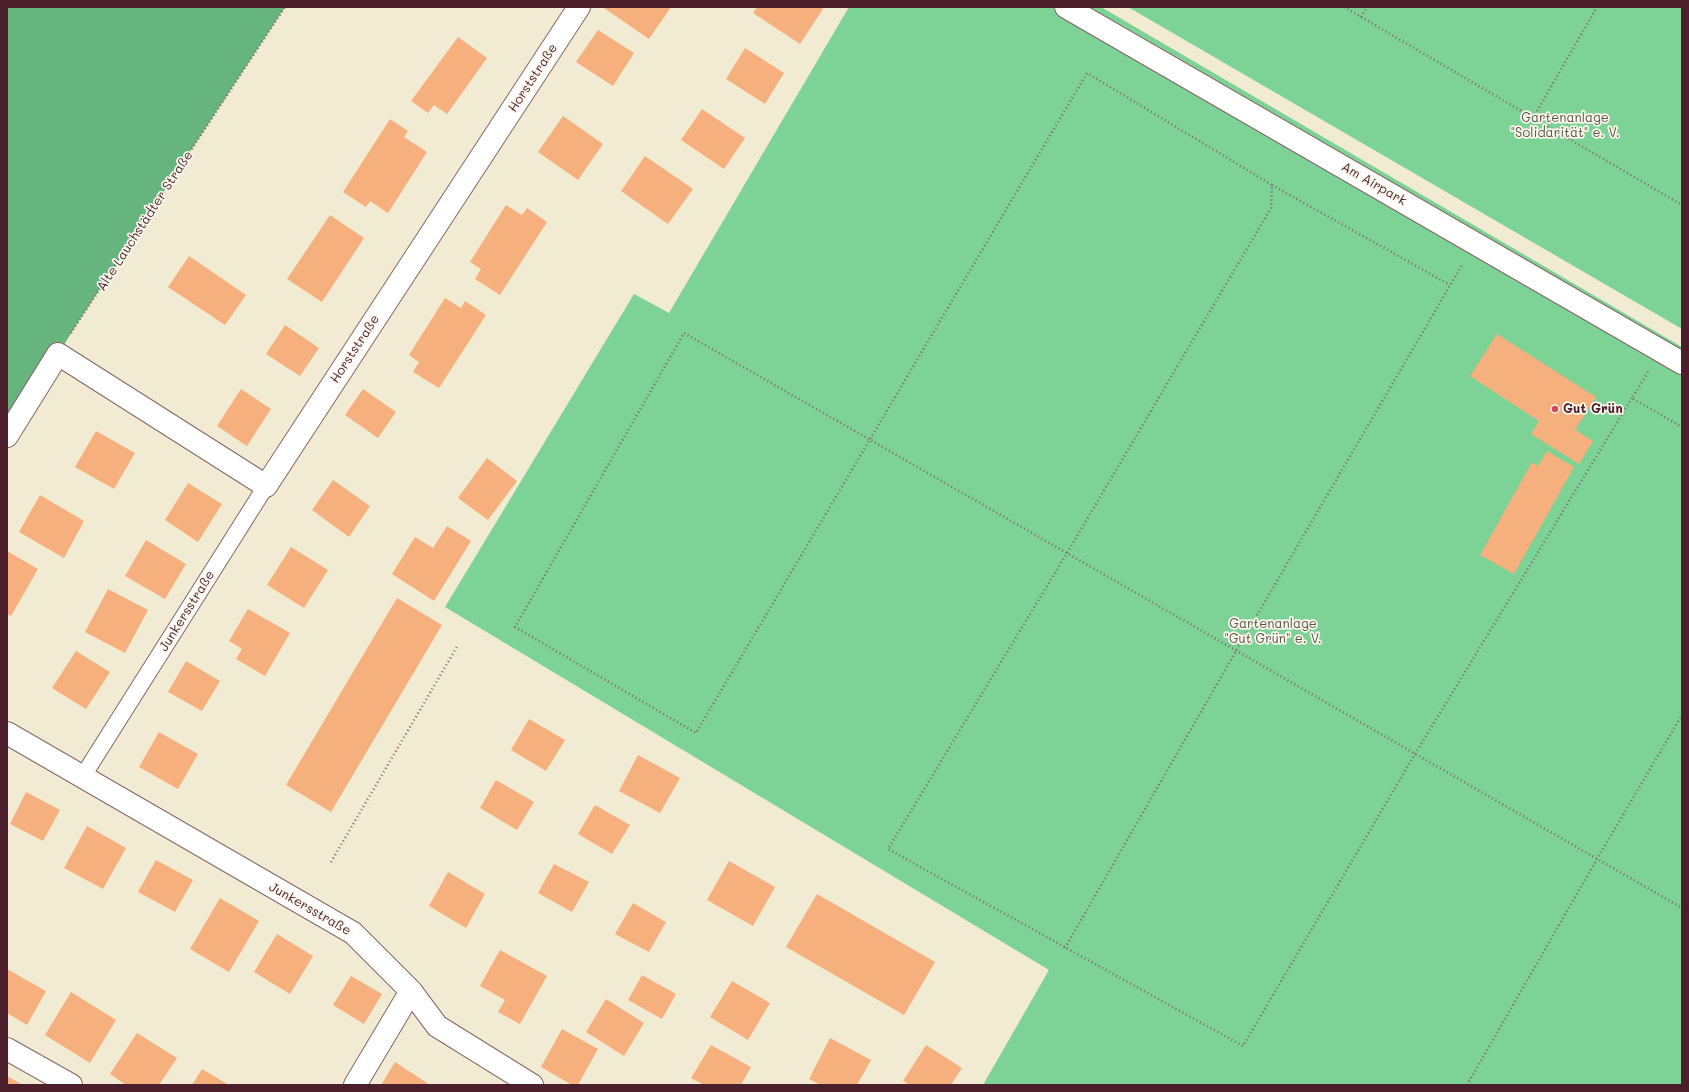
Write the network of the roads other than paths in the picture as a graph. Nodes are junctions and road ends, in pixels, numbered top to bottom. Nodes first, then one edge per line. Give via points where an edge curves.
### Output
1 (579, 7) edge
2 (1066, 7) edge
3 (1682, 363) edge
4 (7, 436) edge
5 (266, 486) junction
6 (7, 733) edge
7 (83, 776) junction
8 (411, 991) junction
9 (7, 1049) edge
10 (71, 1085) edge
11 (355, 1085) edge
12 (532, 1085) edge

1 - 5 street, Horststraße
2 - 3 street, Am Airpark
4 - 5 street via 58,354
5 - 7 lane, Junkersstraße
6 - 7 street, Junkersstraße
7 - 8 street, Junkersstraße via 353,933
8 - 11 street
8 - 12 street, Junkersstraße via 437,1026
9 - 10 street

